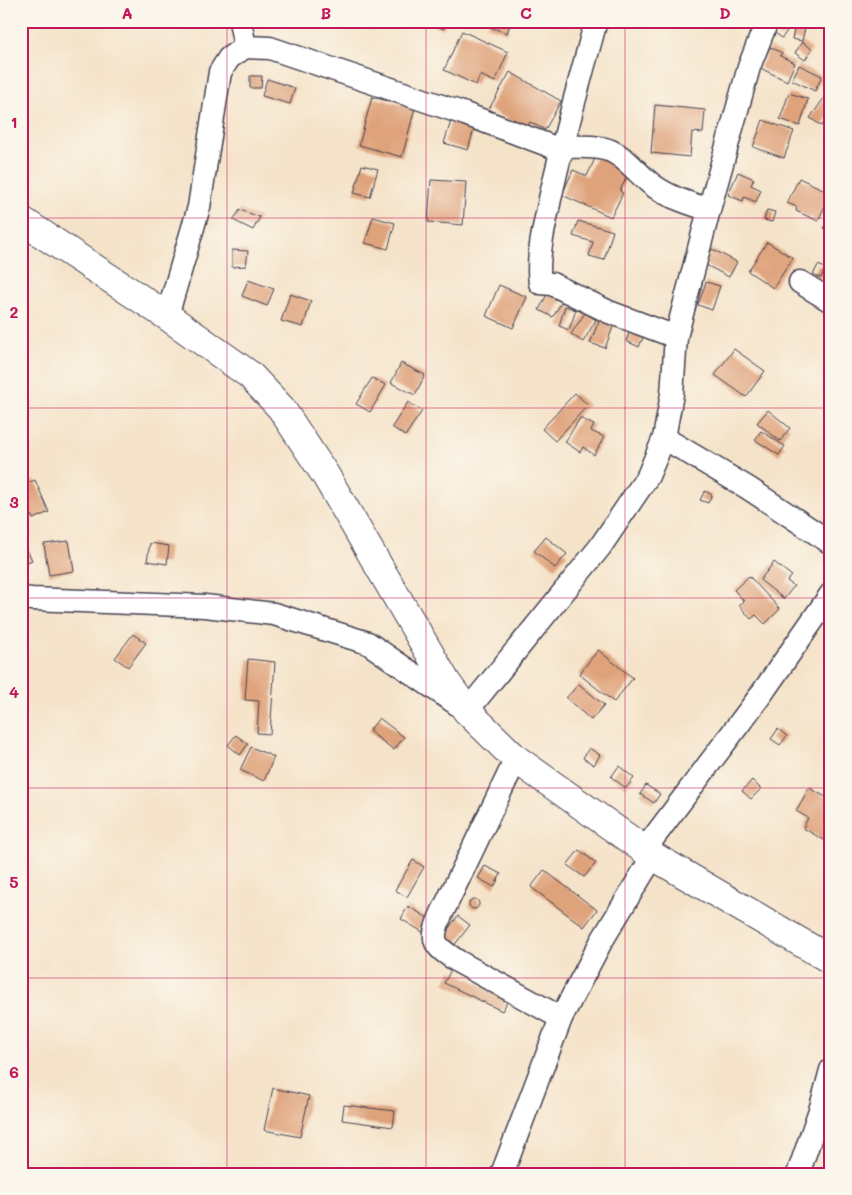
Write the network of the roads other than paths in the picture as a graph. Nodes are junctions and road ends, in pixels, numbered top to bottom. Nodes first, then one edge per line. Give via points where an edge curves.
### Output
1 (240, 21) edge
2 (596, 21) edge
3 (766, 21) edge
4 (245, 47) junction
5 (561, 148) junction
6 (709, 210) junction
7 (21, 220) edge
8 (800, 282) dead end
9 (831, 301) edge
10 (167, 316) junction
11 (676, 337) junction
12 (664, 438) junction
13 (831, 543) edge
14 (831, 594) edge
15 (21, 598) edge
16 (467, 711) junction
17 (516, 759) junction
18 (649, 853) junction
19 (831, 960) edge
20 (561, 1018) junction
21 (831, 1070) edge
22 (502, 1174) edge
23 (798, 1174) edge

1 - 4 street
2 - 5 street
3 - 6 street via 749,67
4 - 5 street via 270,48
4 - 10 street via 229,58 220,72 199,207
5 - 6 street via 609,150 618,154 650,184
5 - 11 street via 544,229 540,282 552,284 609,312
6 - 11 street
7 - 10 street
8 - 9 street
10 - 16 street via 250,375 281,408 326,476 447,683
11 - 12 street via 672,394
12 - 13 street
12 - 16 street via 648,476 600,547
14 - 18 street
15 - 16 street via 205,606 274,614 368,644
16 - 17 street
17 - 18 street
17 - 20 street via 438,922 434,940 459,962
18 - 19 street
18 - 20 street
20 - 22 street
21 - 23 street

